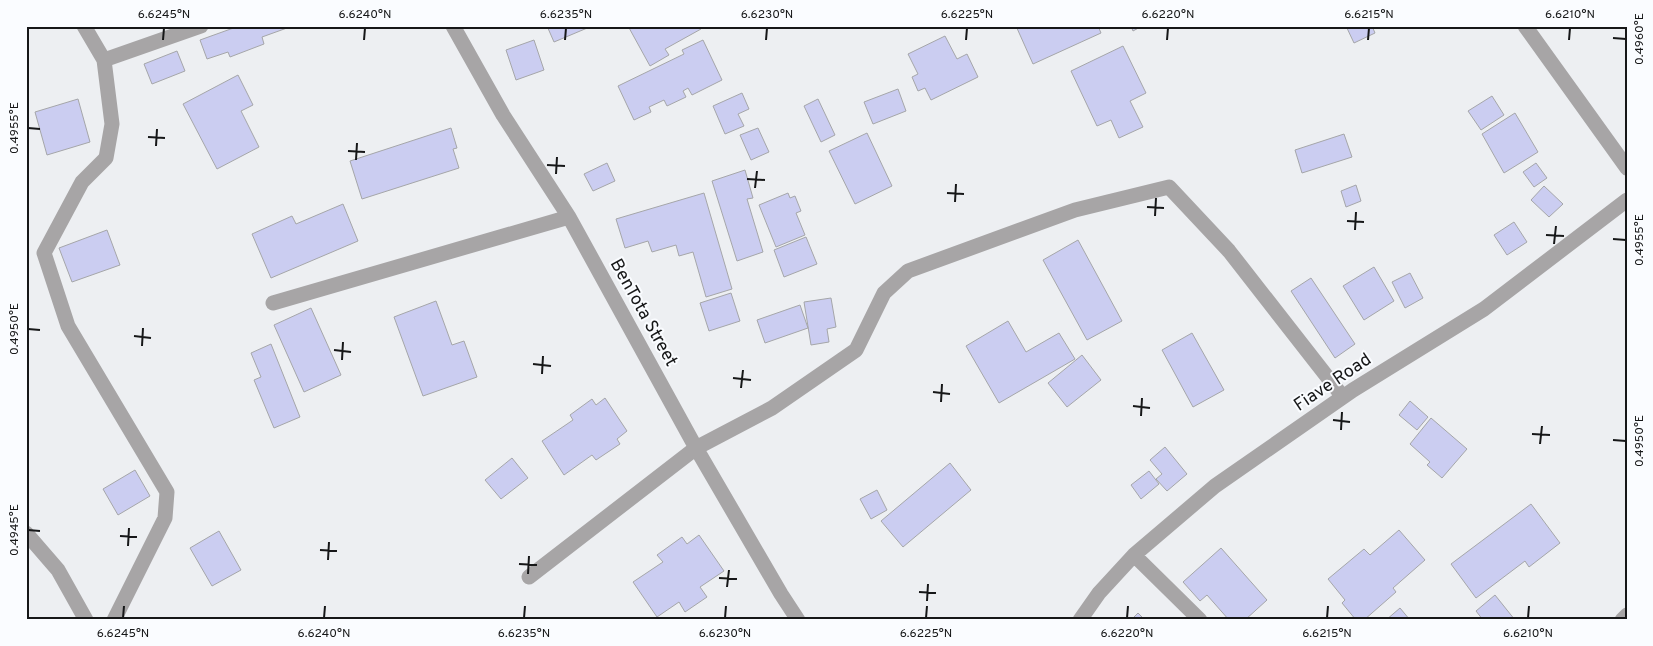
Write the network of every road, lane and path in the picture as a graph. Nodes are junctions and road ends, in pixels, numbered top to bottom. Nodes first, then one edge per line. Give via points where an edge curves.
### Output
1 (84, 26) edge
2 (201, 26) edge
3 (453, 26) edge
4 (1525, 26) edge
5 (104, 60) junction
6 (1627, 168) edge
7 (1627, 200) edge
8 (569, 217) junction
9 (273, 303) dead end
10 (1343, 397) junction
11 (696, 448) junction
12 (26, 533) edge
13 (1134, 555) junction
14 (529, 577) dead end
15 (1627, 615) edge
16 (86, 620) edge
17 (114, 620) edge
18 (798, 620) edge
19 (1080, 620) edge
20 (1200, 620) edge
21 (1622, 620) edge

1 - 5 street
2 - 5 street
3 - 8 street, BenTota Street via 503,115
4 - 6 street
5 - 17 street via 112,124 106,158 82,182 44,253 68,326 167,492 165,518
7 - 10 street, Fiave Road via 1484,309
8 - 9 street
8 - 11 street, BenTota Street
10 - 11 street via 1229,251 1169,187 1075,210 908,271 884,293 856,350 772,408
10 - 13 street, Fiave Road via 1216,486
11 - 14 street
11 - 18 street, BenTota Street
12 - 16 street via 58,570
13 - 19 street, Fiave Road via 1099,593
13 - 20 street
15 - 21 street

